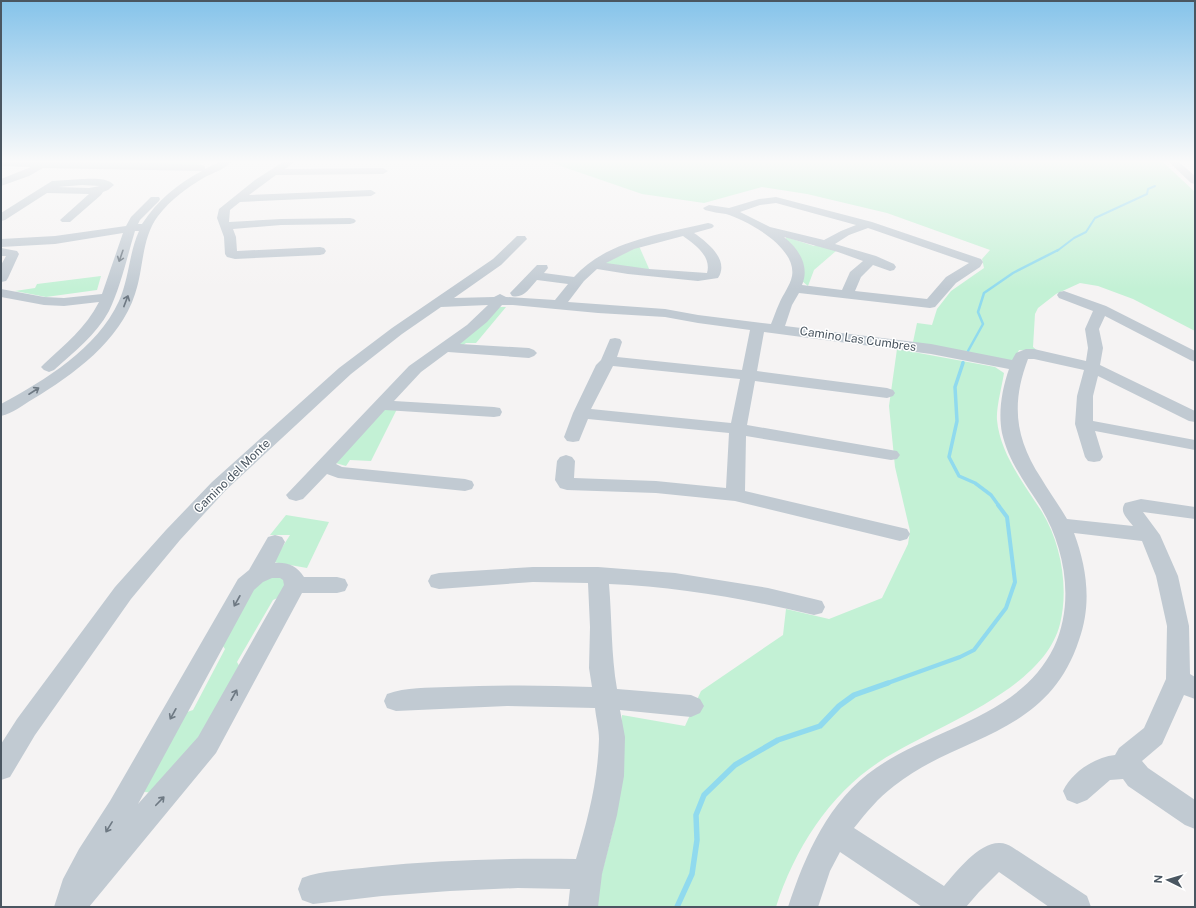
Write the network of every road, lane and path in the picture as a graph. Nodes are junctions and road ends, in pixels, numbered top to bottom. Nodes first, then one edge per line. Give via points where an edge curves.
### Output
1 (21, 204) edge
2 (84, 204) edge
3 (150, 204) edge
4 (163, 204) edge
5 (231, 204) edge
6 (752, 204) edge
7 (793, 204) edge
8 (709, 208) dead end
9 (730, 212) junction
10 (1, 218) edge
11 (66, 220) dead end
12 (350, 220) dead end
13 (868, 224) junction
14 (146, 226) junction
15 (224, 226) junction
16 (708, 226) dead end
17 (766, 228) junction
18 (130, 229) junction
19 (685, 232) junction
20 (794, 236) junction
21 (521, 239) dead end
22 (780, 240) junction
23 (1, 243) edge
24 (826, 244) junction
25 (320, 251) dead end
26 (1, 252) edge
27 (872, 259) junction
28 (545, 265) dead end
29 (595, 265) junction
30 (890, 267) dead end
31 (534, 276) junction
32 (1, 278) edge
33 (578, 281) junction
34 (794, 288) junction
35 (1, 293) edge
36 (109, 294) junction
37 (847, 294) junction
38 (1064, 295) dead end
39 (443, 298) junction
40 (507, 298) junction
41 (558, 305) junction
42 (1101, 309) junction
43 (1122, 320) junction
44 (758, 326) junction
45 (777, 328) junction
46 (1095, 337) junction
47 (615, 342) dead end
48 (444, 347) junction
49 (529, 353) dead end
50 (1195, 358) edge
51 (608, 362) junction
52 (1017, 366) junction
53 (1092, 367) junction
54 (748, 375) junction
55 (887, 393) dead end
56 (1, 398) edge
57 (382, 405) junction
58 (1, 411) edge
59 (494, 412) dead end
60 (581, 413) junction
61 (1195, 417) edge
62 (1084, 424) junction
63 (738, 429) junction
64 (573, 437) dead end
65 (1195, 445) edge
66 (890, 455) dead end
67 (1094, 457) dead end
68 (566, 461) dead end
69 (324, 465) junction
70 (465, 485) dead end
71 (296, 495) dead end
72 (735, 495) junction
73 (1195, 513) edge
74 (1058, 521) junction
75 (1147, 531) junction
76 (900, 534) dead end
77 (275, 542) dead end
78 (598, 574) junction
79 (257, 576) junction
80 (439, 581) dead end
81 (295, 585) junction
82 (337, 585) dead end
83 (814, 607) dead end
84 (1186, 684) edge
85 (606, 698) junction
86 (396, 701) dead end
87 (691, 706) dead end
88 (1130, 766) junction
89 (1, 768) edge
90 (1077, 791) dead end
91 (1195, 816) edge
92 (835, 832) junction
93 (587, 874) junction
94 (313, 889) dead end
95 (70, 906) edge
96 (583, 907) edge
97 (803, 907) edge
98 (947, 907) edge
99 (1076, 907) edge

1 - 10 street
2 - 11 street
3 - 18 street via 135,219
4 - 14 street
5 - 15 street via 225,209
6 - 9 street
7 - 13 street
8 - 9 street
9 - 17 street
12 - 15 street
13 - 24 street
13 - 37 street via 977,263 951,280 930,304
14 - 18 street
58 -> 14 street via 65,370 92,347 111,326 124,307
15 - 25 street via 230,236 231,254
16 - 19 street
17 - 20 street
17 - 22 street
18 - 23 street via 55,240
18 -> 36 street
19 - 29 street via 629,247
19 - 29 street via 707,250 714,263 713,275 705,277
20 - 22 street via 782,236
20 - 24 street
21 - 39 street, Camino del Monte via 496,262
22 - 34 street via 797,260 799,271
24 - 27 street
26 - 32 street via 11,253 13,256
27 - 30 street
27 - 37 street via 855,275
28 - 31 street
29 - 33 street
31 - 33 street
31 - 40 street
33 - 41 street
34 - 37 street
34 - 45 street via 784,306
35 - 36 street via 40,300
36 - 56 street via 96,320 77,343 44,370
38 - 42 street
39 - 40 street, Camino Las Cumbres
39 - 89 street, Camino del Monte via 332,382 194,512 145,566 109,611 26,727
40 - 41 street, Camino Las Cumbres
40 - 48 street via 481,321
41 - 44 street, Camino Las Cumbres via 665,319 698,319
42 - 43 street
42 - 46 street via 1092,329
43 - 46 street via 1105,328
43 - 50 street
44 - 45 street, Camino Las Cumbres
44 - 54 street
45 - 52 street, Camino Las Cumbres via 931,349
46 - 53 street
47 - 51 street
48 - 49 street
48 - 57 street via 415,369
51 - 54 street
51 - 60 street via 604,365
52 - 53 street via 1021,356 1026,354
52 - 74 street via 1008,411 1014,445 1025,468
53 - 61 street
53 - 62 street via 1084,405
54 - 55 street
54 - 63 street
57 - 59 street
57 - 69 street
60 - 63 street
60 - 64 street
62 - 65 street
62 - 67 street
63 - 66 street
63 - 72 street
68 - 72 street via 564,480 568,484
69 - 70 street via 338,472
69 - 71 street
72 - 76 street
73 - 75 street via 1132,506 1132,511
74 - 75 street
74 - 92 street via 1071,556 1076,598 1065,647 1050,674 1031,696 1004,716 902,765 887,775 859,801
75 - 84 street via 1164,569 1173,601
77 - 79 street
78 - 80 street via 525,574
78 - 83 street via 701,584
78 - 85 street via 601,668
79 - 81 street via 270,570 285,572 293,576
79 -> 95 street via 243,588 120,810 89,859 74,890
81 - 82 street
95 -> 81 street via 206,745
84 - 88 street via 1153,736 1128,756
85 - 86 street via 523,695
85 - 87 street
85 - 93 street via 612,737 610,776 603,815
88 - 90 street via 1104,768
88 - 91 street via 1138,777
92 - 97 street via 819,863
92 - 98 street
93 - 94 street via 445,875
93 - 96 street
98 - 99 street via 968,881 993,858 1002,857

